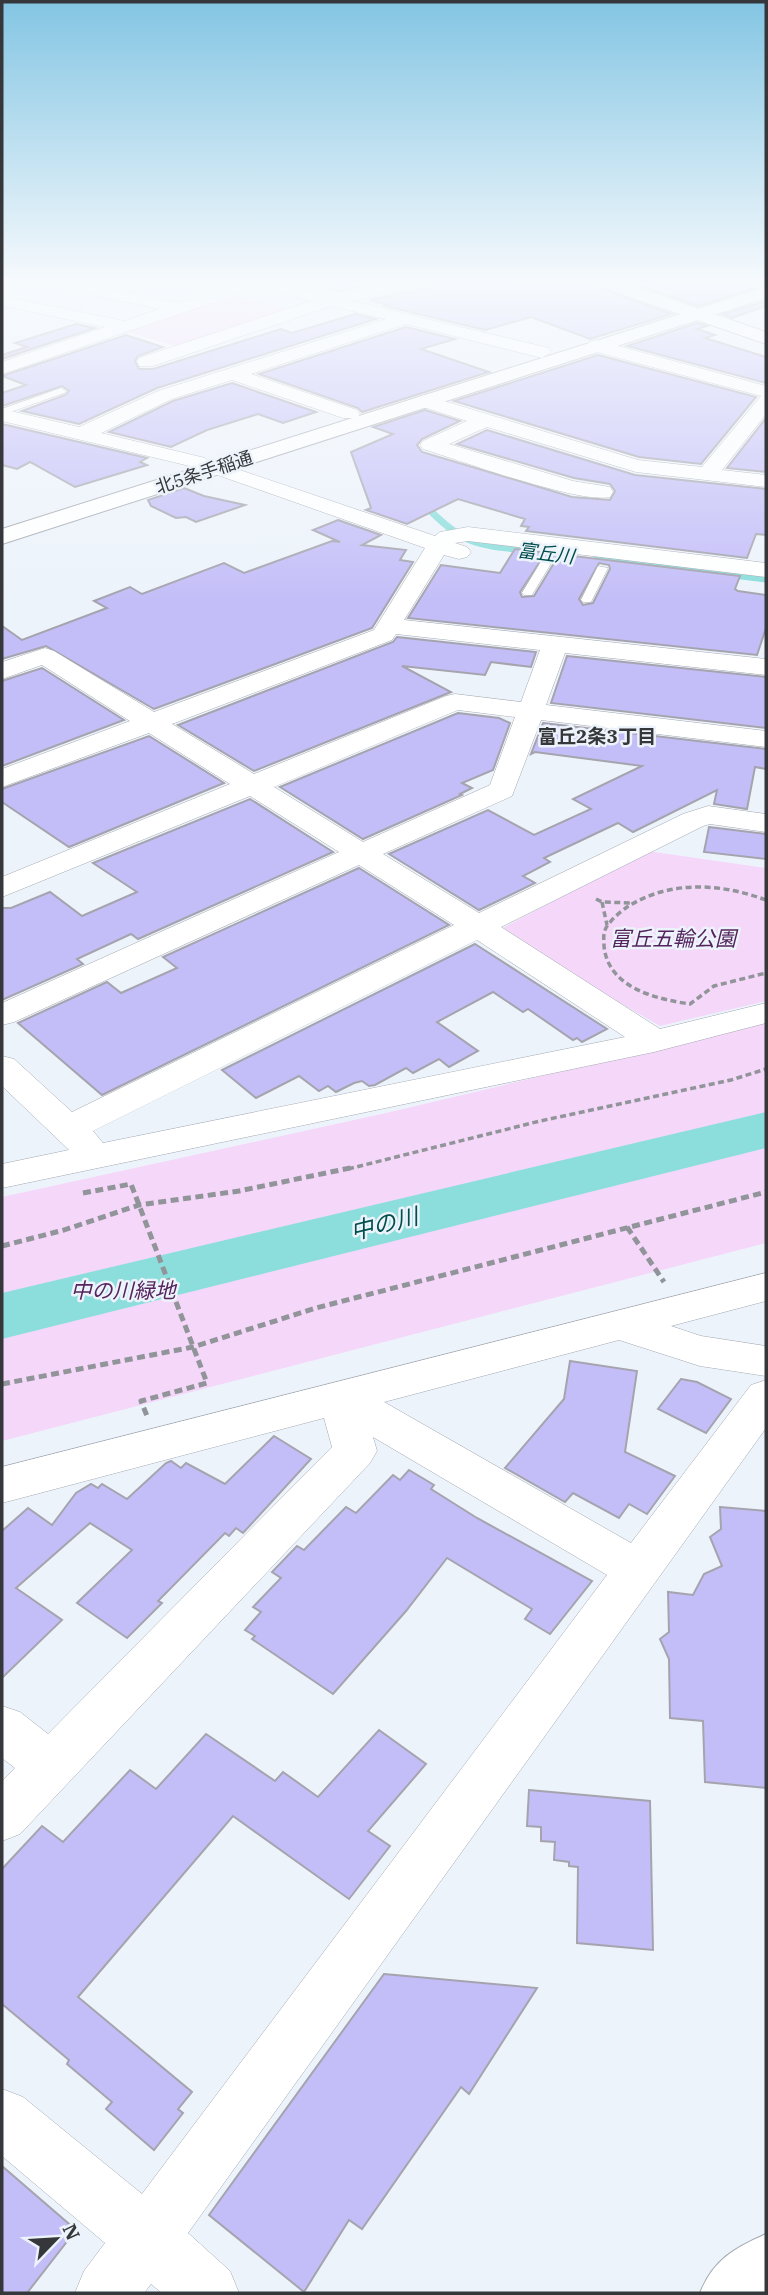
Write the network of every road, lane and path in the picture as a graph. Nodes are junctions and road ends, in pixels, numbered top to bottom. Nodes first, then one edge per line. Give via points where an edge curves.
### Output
1 (192, 387) edge
2 (271, 387) edge
3 (433, 387) edge
4 (467, 387) edge
5 (748, 387) edge
6 (61, 391) dead end
7 (766, 392) edge
8 (424, 401) junction
9 (766, 401) edge
10 (2, 414) edge
11 (350, 414) junction
12 (485, 420) junction
13 (81, 434) junction
14 (615, 459) junction
15 (207, 465) junction
16 (707, 475) junction
17 (766, 481) edge
18 (602, 492) junction
19 (2, 526) edge
20 (2, 537) edge
21 (452, 539) junction
22 (575, 556) junction
23 (546, 562) junction
24 (602, 568) junction
25 (766, 570) edge
26 (766, 588) edge
27 (528, 593) dead end
28 (587, 600) dead end
29 (388, 626) junction
30 (555, 644) junction
31 (766, 667) edge
32 (2, 671) edge
33 (530, 711) junction
34 (151, 722) junction
35 (766, 739) edge
36 (2, 779) edge
37 (251, 786) junction
38 (766, 823) edge
39 (360, 854) junction
40 (2, 888) edge
41 (766, 900) edge
42 (602, 902) dead end
43 (607, 925) junction
44 (477, 927) junction
45 (766, 973) edge
46 (766, 1013) edge
47 (2, 1015) edge
48 (654, 1041) junction
49 (2, 1067) edge
50 (766, 1069) edge
51 (70, 1128) junction
52 (97, 1156) junction
53 (2, 1176) edge
54 (766, 1192) edge
55 (83, 1193) dead end
56 (139, 1205) junction
57 (627, 1227) junction
58 (2, 1247) edge
59 (766, 1287) edge
60 (682, 1309) junction
61 (620, 1325) junction
62 (193, 1347) junction
63 (766, 1361) edge
64 (2, 1384) edge
65 (766, 1396) edge
66 (340, 1397) junction
67 (148, 1420) dead end
68 (2, 1485) edge
69 (638, 1570) junction
70 (2, 1728) edge
71 (51, 1766) junction
72 (2, 1817) edge
73 (2, 2118) edge
74 (147, 2238) junction
75 (766, 2267) edge
76 (106, 2293) edge
77 (208, 2293) edge
78 (733, 2293) edge

1 - 13 street
2 - 11 street
3 - 11 main road, 北5条手稲通
4 - 8 main road, 北5条手稲通
5 - 7 street
6 - 10 lane
8 - 12 street
8 - 15 main road, 北5条手稲通
9 - 16 street
10 - 13 street
11 - 15 main road, 北5条手稲通
12 - 14 street
12 - 18 street via 430,445 570,487
13 - 15 street
14 - 16 street via 652,469
14 - 18 street
15 - 19 main road, 北5条手稲通
15 - 20 main road, 北5条手稲通
15 - 21 street
16 - 17 street
18 - 22 street
21 - 22 street
21 - 23 street via 455,551
21 - 29 street
22 - 23 street
22 - 24 street
22 - 25 street
23 - 27 lane
24 - 26 street
24 - 28 lane
29 - 30 street
29 - 34 street via 383,635
30 - 31 street
30 - 33 street
32 - 34 street via 45,656
33 - 35 street
33 - 37 street via 455,702
33 - 39 street via 502,790
34 - 36 street
34 - 37 street
37 - 39 street
37 - 40 street
38 - 44 street via 708,815 693,820
39 - 44 street
39 - 47 street
41 - 43 path via 743,891 691,886 668,889 633,903
42 - 43 path
43 - 45 path via 603,952 612,972 629,986 668,1001 690,1004 714,986
44 - 48 street
44 - 51 street
46 - 48 street
48 - 52 street
49 - 51 street
50 - 56 path via 342,1170
51 - 52 street
52 - 53 street
54 - 57 path
55 - 56 path via 131,1184
56 - 58 path
56 - 62 path
57 - 60 path
57 - 62 path via 316,1308
59 - 60 street
60 - 61 street
61 - 63 street via 700,1351
61 - 66 street
62 - 64 path
62 - 67 path via 206,1383 141,1401
65 - 69 street
66 - 68 street
66 - 69 street
66 - 71 street via 355,1451
69 - 74 street
70 - 71 street
71 - 72 street
73 - 74 street
74 - 76 street
74 - 77 street
75 - 78 main road

